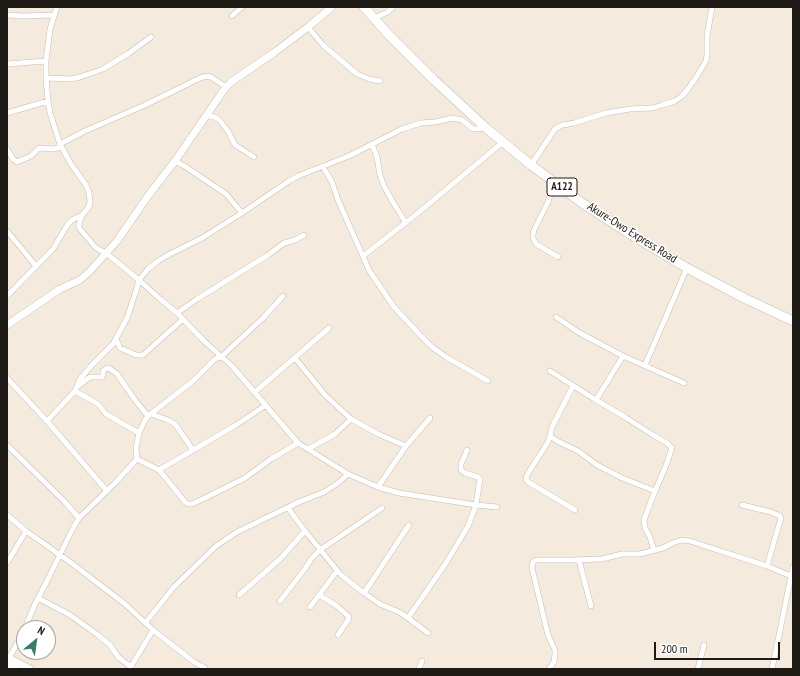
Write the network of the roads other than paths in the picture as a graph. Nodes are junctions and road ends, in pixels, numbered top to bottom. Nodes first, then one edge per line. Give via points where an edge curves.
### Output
1 (57, 7) edge
2 (242, 7) edge
3 (332, 7) edge
4 (364, 7) edge
5 (393, 7) edge
6 (712, 7) edge
7 (7, 15) edge
8 (54, 15) junction
9 (232, 16) dead end
10 (374, 18) junction
11 (308, 27) junction
12 (151, 36) dead end
13 (46, 61) junction
14 (7, 64) edge
15 (46, 78) junction
16 (380, 81) dead end
17 (226, 87) junction
18 (48, 100) junction
19 (7, 113) edge
20 (207, 115) junction
21 (486, 128) junction
22 (503, 142) junction
23 (372, 144) junction
24 (61, 145) junction
25 (7, 149) edge
26 (254, 157) dead end
27 (175, 161) junction
28 (531, 165) junction
29 (324, 167) junction
30 (554, 182) junction
31 (242, 213) junction
32 (82, 215) junction
33 (406, 223) junction
34 (7, 231) edge
35 (304, 235) dead end
36 (106, 253) junction
37 (363, 256) junction
38 (558, 257) dead end
39 (36, 266) junction
40 (687, 268) junction
41 (139, 280) junction
42 (7, 296) edge
43 (284, 296) dead end
44 (177, 313) junction
45 (556, 318) dead end
46 (183, 319) junction
47 (793, 321) edge
48 (7, 325) edge
49 (329, 328) dead end
50 (116, 339) junction
51 (623, 356) junction
52 (221, 357) junction
53 (294, 358) junction
54 (645, 366) junction
55 (550, 371) dead end
56 (7, 378) edge
57 (488, 382) dead end
58 (684, 384) dead end
59 (573, 386) junction
60 (76, 389) junction
61 (255, 392) junction
62 (596, 400) junction
63 (266, 405) junction
64 (149, 415) junction
65 (430, 418) dead end
66 (351, 419) junction
67 (47, 421) junction
68 (139, 433) junction
69 (550, 436) junction
70 (298, 443) junction
71 (7, 445) edge
72 (406, 446) junction
73 (308, 449) junction
74 (193, 450) junction
75 (467, 450) dead end
76 (137, 459) junction
77 (158, 470) junction
78 (348, 474) junction
79 (378, 487) junction
80 (107, 491) junction
81 (655, 491) junction
82 (476, 505) junction
83 (742, 505) dead end
84 (497, 507) dead end
85 (288, 508) junction
86 (382, 508) dead end
87 (575, 510) dead end
88 (7, 515) edge
89 (79, 518) junction
90 (409, 525) dead end
91 (26, 531) junction
92 (305, 531) junction
93 (320, 550) junction
94 (654, 550) junction
95 (60, 555) junction
96 (579, 560) junction
97 (7, 563) edge
98 (767, 566) junction
99 (793, 567) edge
100 (338, 571) junction
101 (791, 576) junction
102 (364, 593) junction
103 (239, 594) dead end
104 (319, 595) junction
105 (38, 598) junction
106 (280, 601) dead end
107 (591, 606) dead end
108 (310, 607) dead end
109 (408, 618) junction
110 (29, 620) edge
111 (146, 622) junction
112 (153, 630) junction
113 (428, 633) dead end
114 (338, 635) dead end
115 (16, 645) edge
116 (704, 645) dead end
117 (8, 660) edge
118 (422, 661) dead end
119 (130, 668) edge
120 (205, 668) edge
121 (16, 669) edge
122 (30, 669) edge
123 (419, 669) edge
124 (549, 669) edge
125 (698, 669) edge
126 (772, 669) edge

1 - 8 street
2 - 9 street
3 - 11 street
4 - 10 highway, Akure-Owo Express Road / A122
5 - 10 street
6 - 28 street via 706,61 682,96 653,108 606,113 563,124 556,129
7 - 8 street
8 - 13 street
10 - 21 highway, Akure-Owo Express Road / A122 via 434,80
11 - 16 street via 323,46 357,74
11 - 17 street
12 - 15 street via 103,69 71,79
13 - 14 street
13 - 15 street
15 - 18 street
17 - 20 street
17 - 24 street via 212,77 200,78 85,131
18 - 19 street
18 - 24 street
20 - 26 street via 217,118 235,145
20 - 27 street
21 - 22 highway, Akure-Owo Express Road / A122
21 - 23 street via 473,129 462,120 453,118 402,128
22 - 28 highway, Akure-Owo Express Road / A122
22 - 33 street
23 - 29 street
23 - 33 street via 384,186
24 - 25 street via 53,149 39,148 31,156 17,162 12,159
24 - 32 street via 89,193 89,207
27 - 31 street via 226,194
27 - 36 street
28 - 30 highway, Akure-Owo Express Road / A122
29 - 31 street via 289,181
29 - 37 street
30 - 38 street via 548,202 532,234 536,244
30 - 40 highway, Akure-Owo Express Road / A122 via 582,203
31 - 41 street via 158,261
32 - 36 street via 80,229 96,248
32 - 39 street via 68,224 53,249
33 - 37 street
34 - 39 street
35 - 44 street via 284,243 268,256
36 - 41 street
36 - 48 street via 80,280
37 - 57 street via 369,270 394,307 422,337 432,347
39 - 42 street
40 - 47 highway, Akure-Owo Express Road / A122
40 - 54 street
41 - 44 street
41 - 50 street
43 - 52 street
44 - 46 street
45 - 51 street
46 - 50 street via 142,355 125,351 119,347
46 - 52 street
49 - 53 street
50 - 60 street via 82,377
51 - 54 street
51 - 62 street
52 - 61 street
52 - 64 street via 214,360 193,381
53 - 61 street
53 - 66 street via 324,395
54 - 58 street
55 - 59 street
56 - 67 street
59 - 62 street
59 - 69 street via 552,426
60 - 64 street via 90,377 102,377 103,371 109,368 117,374
60 - 67 street
60 - 68 street via 98,404 106,414
61 - 63 street
62 - 81 street via 671,446 672,450
63 - 70 street
63 - 74 street
64 - 68 street
64 - 74 street via 175,424
65 - 72 street
66 - 72 street
66 - 73 street via 335,434
67 - 80 street
68 - 76 street
69 - 81 street via 622,478
69 - 87 street via 526,479
70 - 73 street
70 - 77 street via 245,478 188,504
71 - 89 street
72 - 79 street
73 - 78 street
74 - 77 street
75 - 82 street via 461,468 465,473 480,479
76 - 77 street
76 - 80 street
78 - 79 street
78 - 85 street via 324,492
79 - 82 street via 399,493
80 - 89 street
81 - 94 street via 644,524
82 - 84 street
82 - 109 street via 468,526 446,563
83 - 98 street via 771,512 781,518
85 - 92 street
85 - 111 street via 237,532 216,546 174,587
86 - 93 street
88 - 91 street
89 - 95 street
90 - 102 street
91 - 95 street
91 - 97 street
92 - 93 street
92 - 103 street via 280,559
93 - 100 street
93 - 106 street
94 - 96 street via 640,554
94 - 98 street via 681,540 690,541
95 - 105 street
95 - 111 street
96 - 107 street
96 - 124 street via 538,560 532,565 548,635 556,654
98 - 101 street
99 - 101 street
100 - 102 street
100 - 104 street
101 - 126 street
102 - 109 street
104 - 108 street
104 - 114 street via 338,606 348,617
105 - 110 street
105 - 119 street via 70,615 98,635
109 - 113 street
111 - 112 street
112 - 119 street
112 - 120 street
115 - 117 street
116 - 125 street
117 - 121 street
117 - 122 street
118 - 123 street

